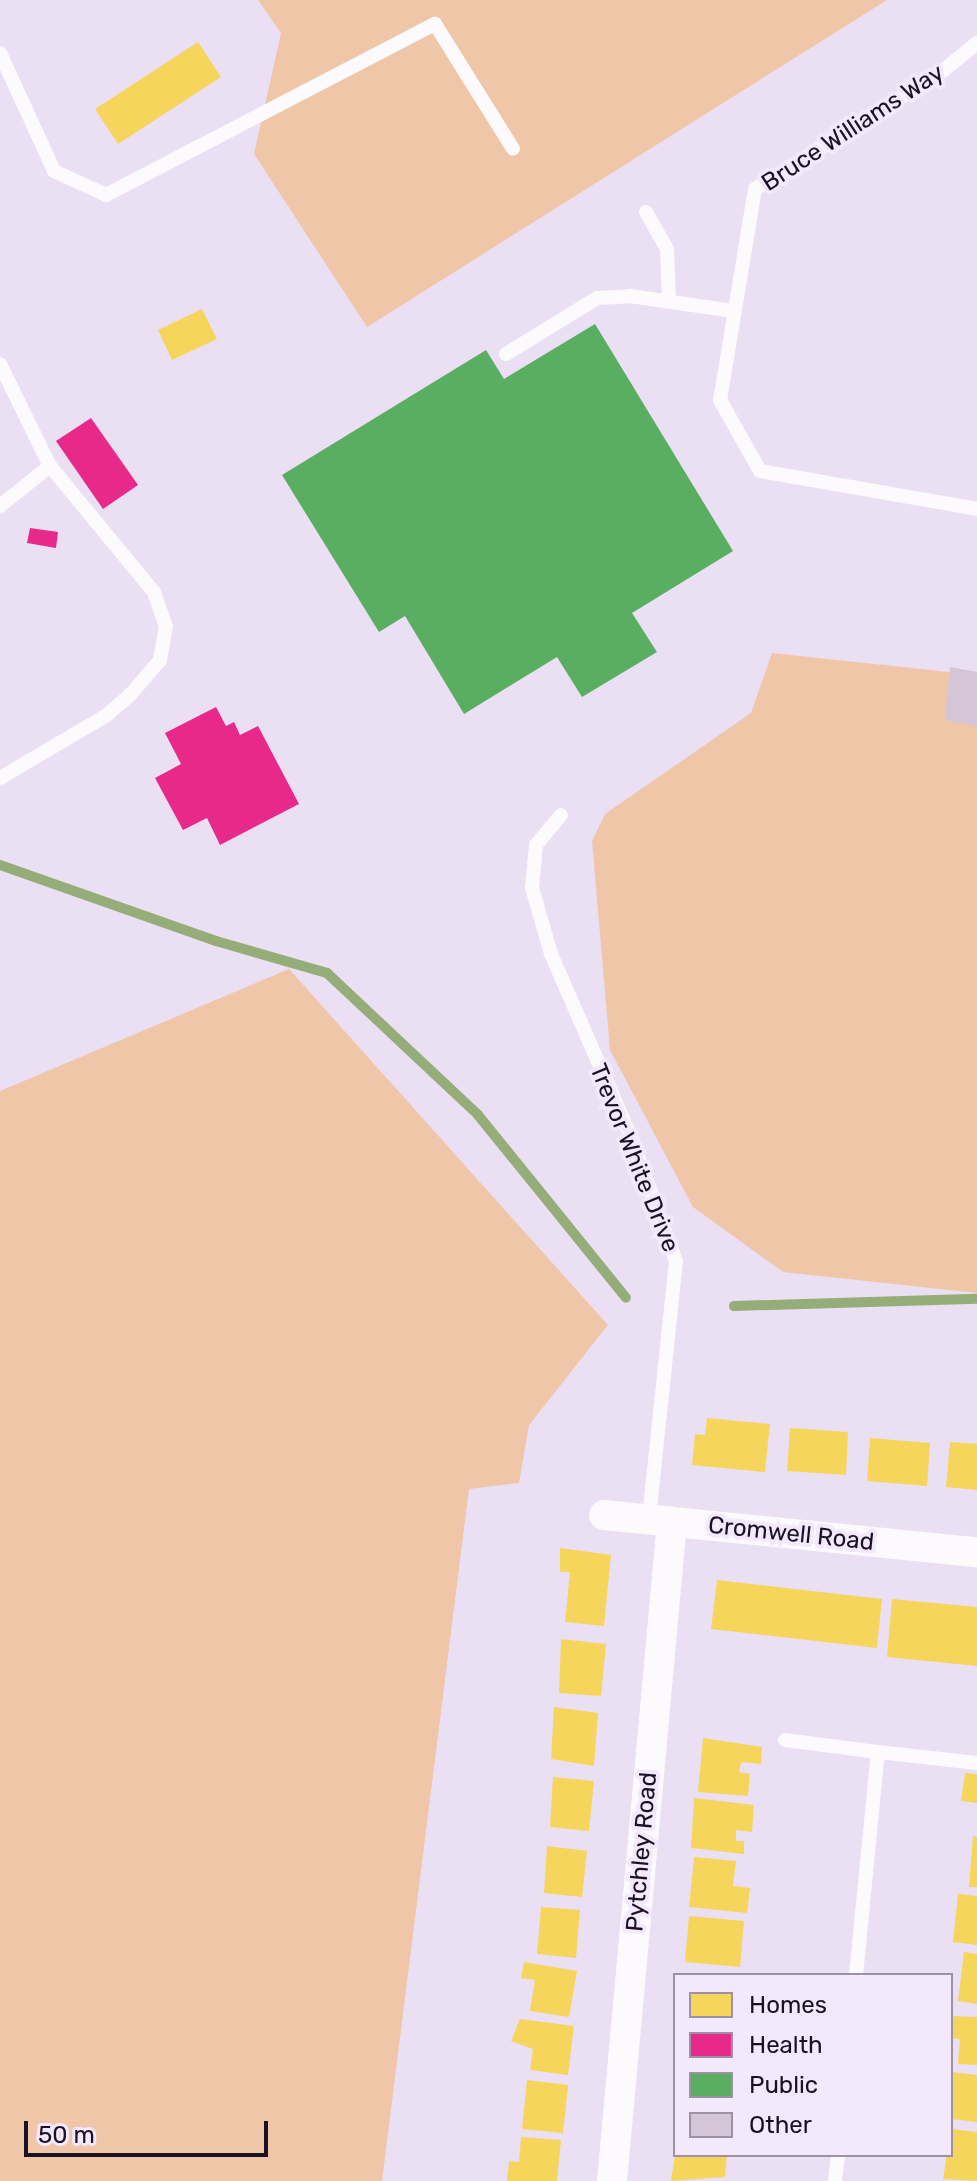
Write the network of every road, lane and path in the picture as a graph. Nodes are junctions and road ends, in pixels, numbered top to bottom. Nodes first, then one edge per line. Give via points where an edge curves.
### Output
1 (977, 43) edge
2 (0, 53) edge
3 (513, 149) dead end
4 (646, 212) dead end
5 (669, 301) junction
6 (734, 311) junction
7 (506, 354) dead end
8 (0, 364) edge
9 (50, 466) junction
10 (0, 506) edge
11 (977, 509) edge
12 (0, 778) edge
13 (561, 815) dead end
14 (604, 1515) dead end
15 (661, 1520) junction
16 (977, 1552) edge
17 (785, 1740) dead end
18 (878, 1752) junction
19 (977, 1763) edge
20 (856, 1973) edge
21 (838, 2157) edge
22 (612, 2181) edge
23 (835, 2181) edge

1 - 6 lane, Bruce Williams Way via 944,70 755,189
2 - 3 lane via 54,171 106,195 435,24
4 - 5 lane via 667,249
5 - 6 lane
5 - 7 lane via 597,298
6 - 11 lane, Bruce Williams Way via 720,400 760,471
8 - 9 lane
9 - 10 lane
9 - 12 lane via 154,592 166,626 160,660 131,694 107,715
13 - 15 lane, Trevor White Drive via 536,845 532,888 551,954 631,1137 676,1261
14 - 15 street, Cromwell Road
15 - 16 street, Cromwell Road
15 - 22 street, Pytchley Road
17 - 18 lane
18 - 19 lane
18 - 20 lane
21 - 23 lane

